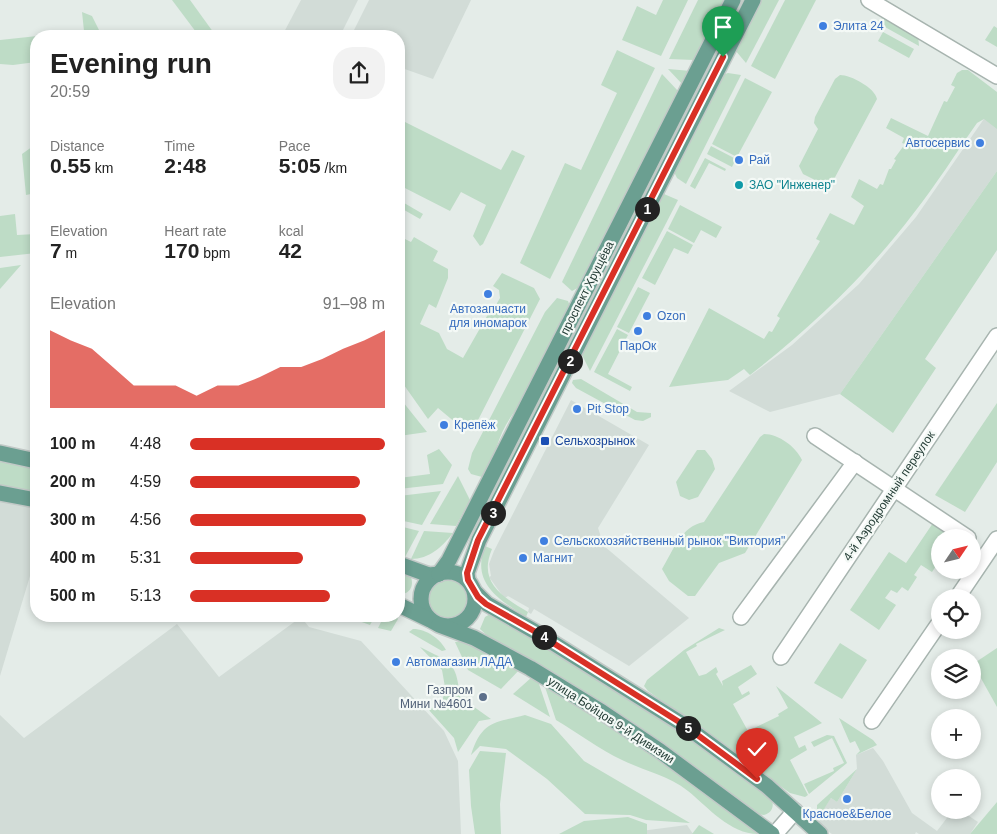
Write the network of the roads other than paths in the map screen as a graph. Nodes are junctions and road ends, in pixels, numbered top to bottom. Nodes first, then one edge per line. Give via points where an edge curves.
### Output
1 (733, 0) edge
2 (753, 0) edge
3 (869, 0) edge
4 (997, 76) edge
5 (997, 336) edge
6 (815, 436) dead end
7 (0, 453) edge
8 (30, 460) edge
9 (855, 462) junction
10 (894, 487) junction
11 (0, 493) edge
12 (30, 499) edge
13 (955, 529) edge
14 (981, 544) edge
15 (994, 549) edge
16 (405, 566) edge
17 (439, 574) junction
18 (471, 586) junction
19 (964, 589) edge
20 (405, 609) edge
21 (741, 618) dead end
22 (435, 623) junction
23 (931, 635) edge
24 (781, 657) dead end
25 (872, 721) dead end
26 (795, 811) junction
27 (774, 834) edge
28 (820, 834) edge

1 - 17 main road, проспект Хрущёва via 449,560
2 - 18 main road, проспект Хрущёва via 478,540 467,573
3 - 4 street
5 - 10 street, 4-й Аэродромный переулок
6 - 9 street
7 - 8 main road
9 - 10 street
9 - 21 street
10 - 13 street
10 - 24 street, 4-й Аэродромный переулок
11 - 12 main road
14 - 15 street
15 - 19 street
16 - 17 main road via 429,575
17 - 18 main road via 454,573
17 - 22 main road via 427,582 422,594 422,609
18 - 22 main road via 475,607 465,622 456,626
18 - 26 main road via 486,604 684,725 767,786
20 - 22 main road, улица Бойцов 9-й Дивизии
22 - 27 main road, улица Бойцов 9-й Дивизии via 474,638 602,712
23 - 25 street
26 - 27 street
26 - 28 main road

